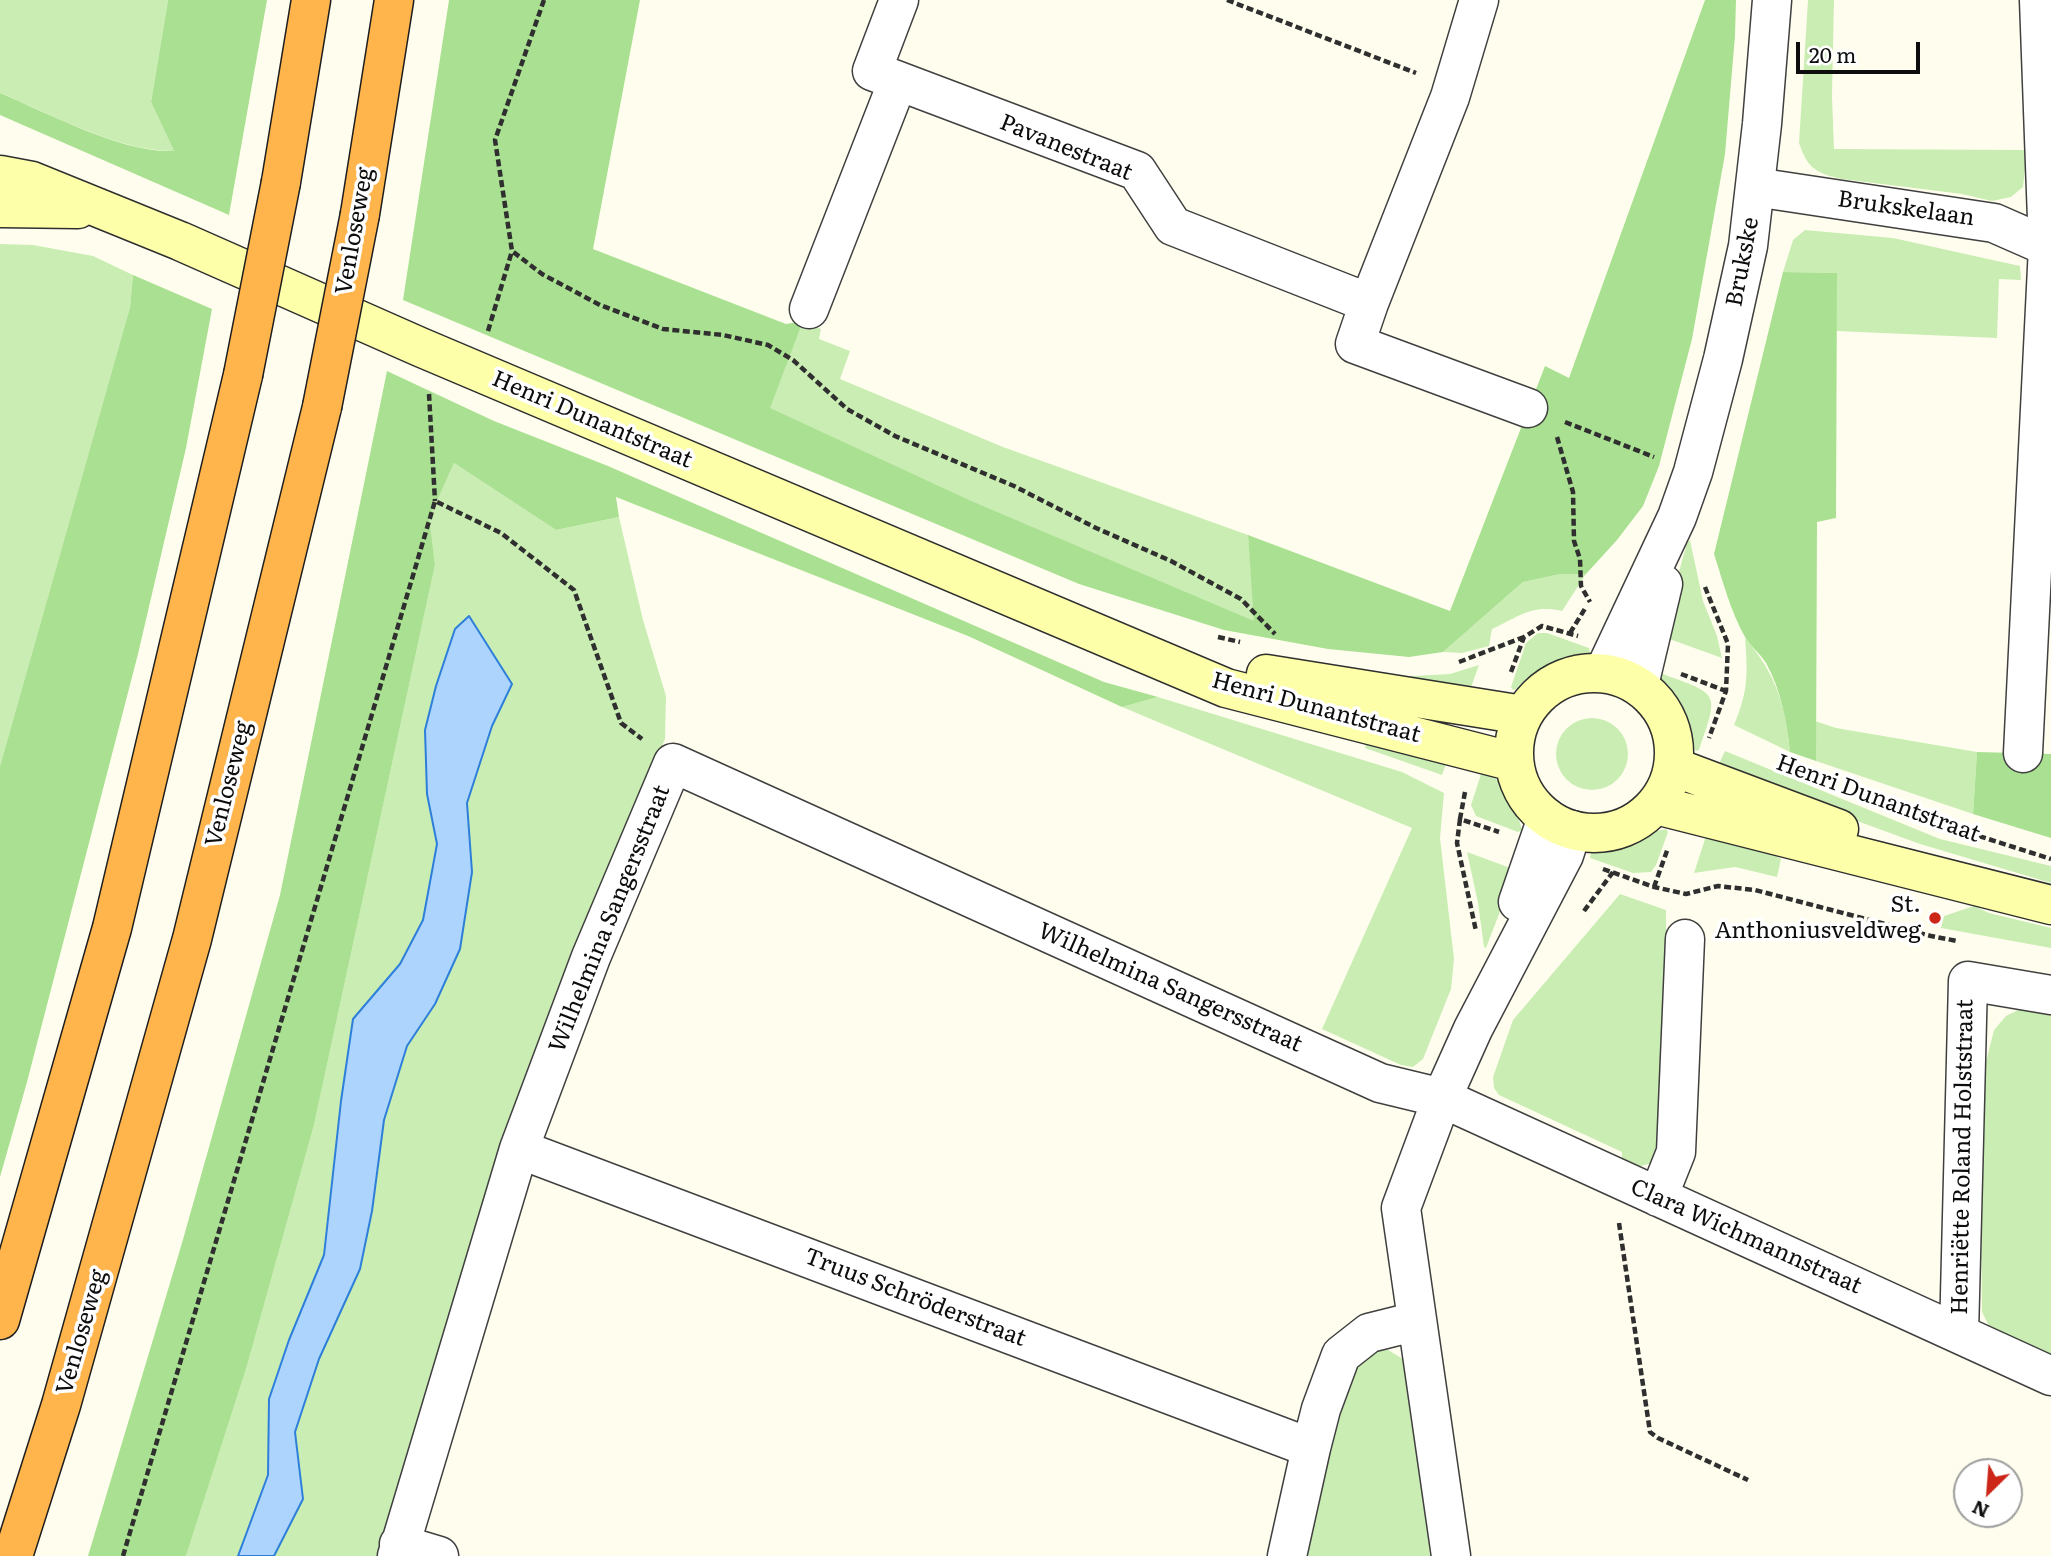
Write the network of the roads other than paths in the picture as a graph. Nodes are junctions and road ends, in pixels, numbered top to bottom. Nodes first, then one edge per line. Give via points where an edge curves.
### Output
1 (311, 0) edge
2 (394, 0) edge
3 (899, 0) edge
4 (1479, 0) edge
5 (1772, 0) edge
6 (2039, 0) edge
7 (898, 81) junction
8 (0, 175) edge
9 (1755, 187) junction
10 (0, 208) edge
11 (103, 209) junction
12 (2050, 248) edge
13 (1369, 303) junction
14 (810, 309) dead end
15 (1528, 408) road end
16 (1083, 627) junction
17 (1621, 679) junction
18 (1523, 715) junction
19 (2023, 753) dead end
20 (1514, 762) junction
21 (1674, 767) junction
22 (1656, 805) junction
23 (1560, 824) junction
24 (2036, 902) edge
25 (1685, 939) dead end
26 (2051, 995) edge
27 (1442, 1098) junction
28 (519, 1149) junction
29 (1658, 1197) junction
30 (0, 1320) edge
31 (1417, 1321) junction
32 (1959, 1334) junction
33 (2051, 1376) edge
34 (1311, 1448) junction
35 (398, 1550) edge
36 (13, 1556) edge
37 (439, 1556) edge
38 (1287, 1556) edge
39 (1451, 1556) edge

1 - 30 highway, bridge via 243,375 112,928
2 - 36 highway, Venloseweg, bridge via 322,407 192,939 61,1405
3 - 7 street, Pavanestraat via 873,71
4 - 13 street via 1453,87
5 - 9 street, Brukske
6 - 12 street
7 - 13 street, Pavanestraat via 1137,171 1172,226
7 - 14 street
8 - 11 street, Henri Dunantstraat via 32,181
9 - 12 street, Brukskelaan via 1994,223
9 - 17 street, Brukske via 1748,246 1693,472
10 - 11 street, Henri Dunantstraat
11 - 16 street, Henri Dunantstraat
12 - 19 street
13 - 15 street via 1355,344
16 - 18 street, Henri Dunantstraat via 1277,676
16 - 20 street, Henri Dunantstraat via 1226,688
17 - 18 street via 1572,675 1543,690
17 - 21 street via 1661,707 1674,736
18 - 20 street via 1515,737
20 - 23 street via 1531,803
21 - 22 street
21 - 24 street, Henri Dunantstraat
22 - 23 street via 1632,824 1603,833
22 - 24 street, Henri Dunantstraat
23 - 27 street
25 - 29 street via 1676,1152
26 - 32 street, Henriëtte Roland Holststraat via 1968,981
27 - 28 street, Wilhelmina Sangersstraat via 1380,1083 673,763
27 - 29 street, Clara Wichmannstraat
27 - 31 street via 1401,1208
28 - 34 street, Truus Schröderstraat
28 - 35 street, Wilhelmina Sangersstraat
29 - 32 street, Clara Wichmannstraat
31 - 34 street via 1369,1333 1341,1355
31 - 39 street
32 - 33 street, Clara Wichmannstraat
34 - 38 street
35 - 37 street

